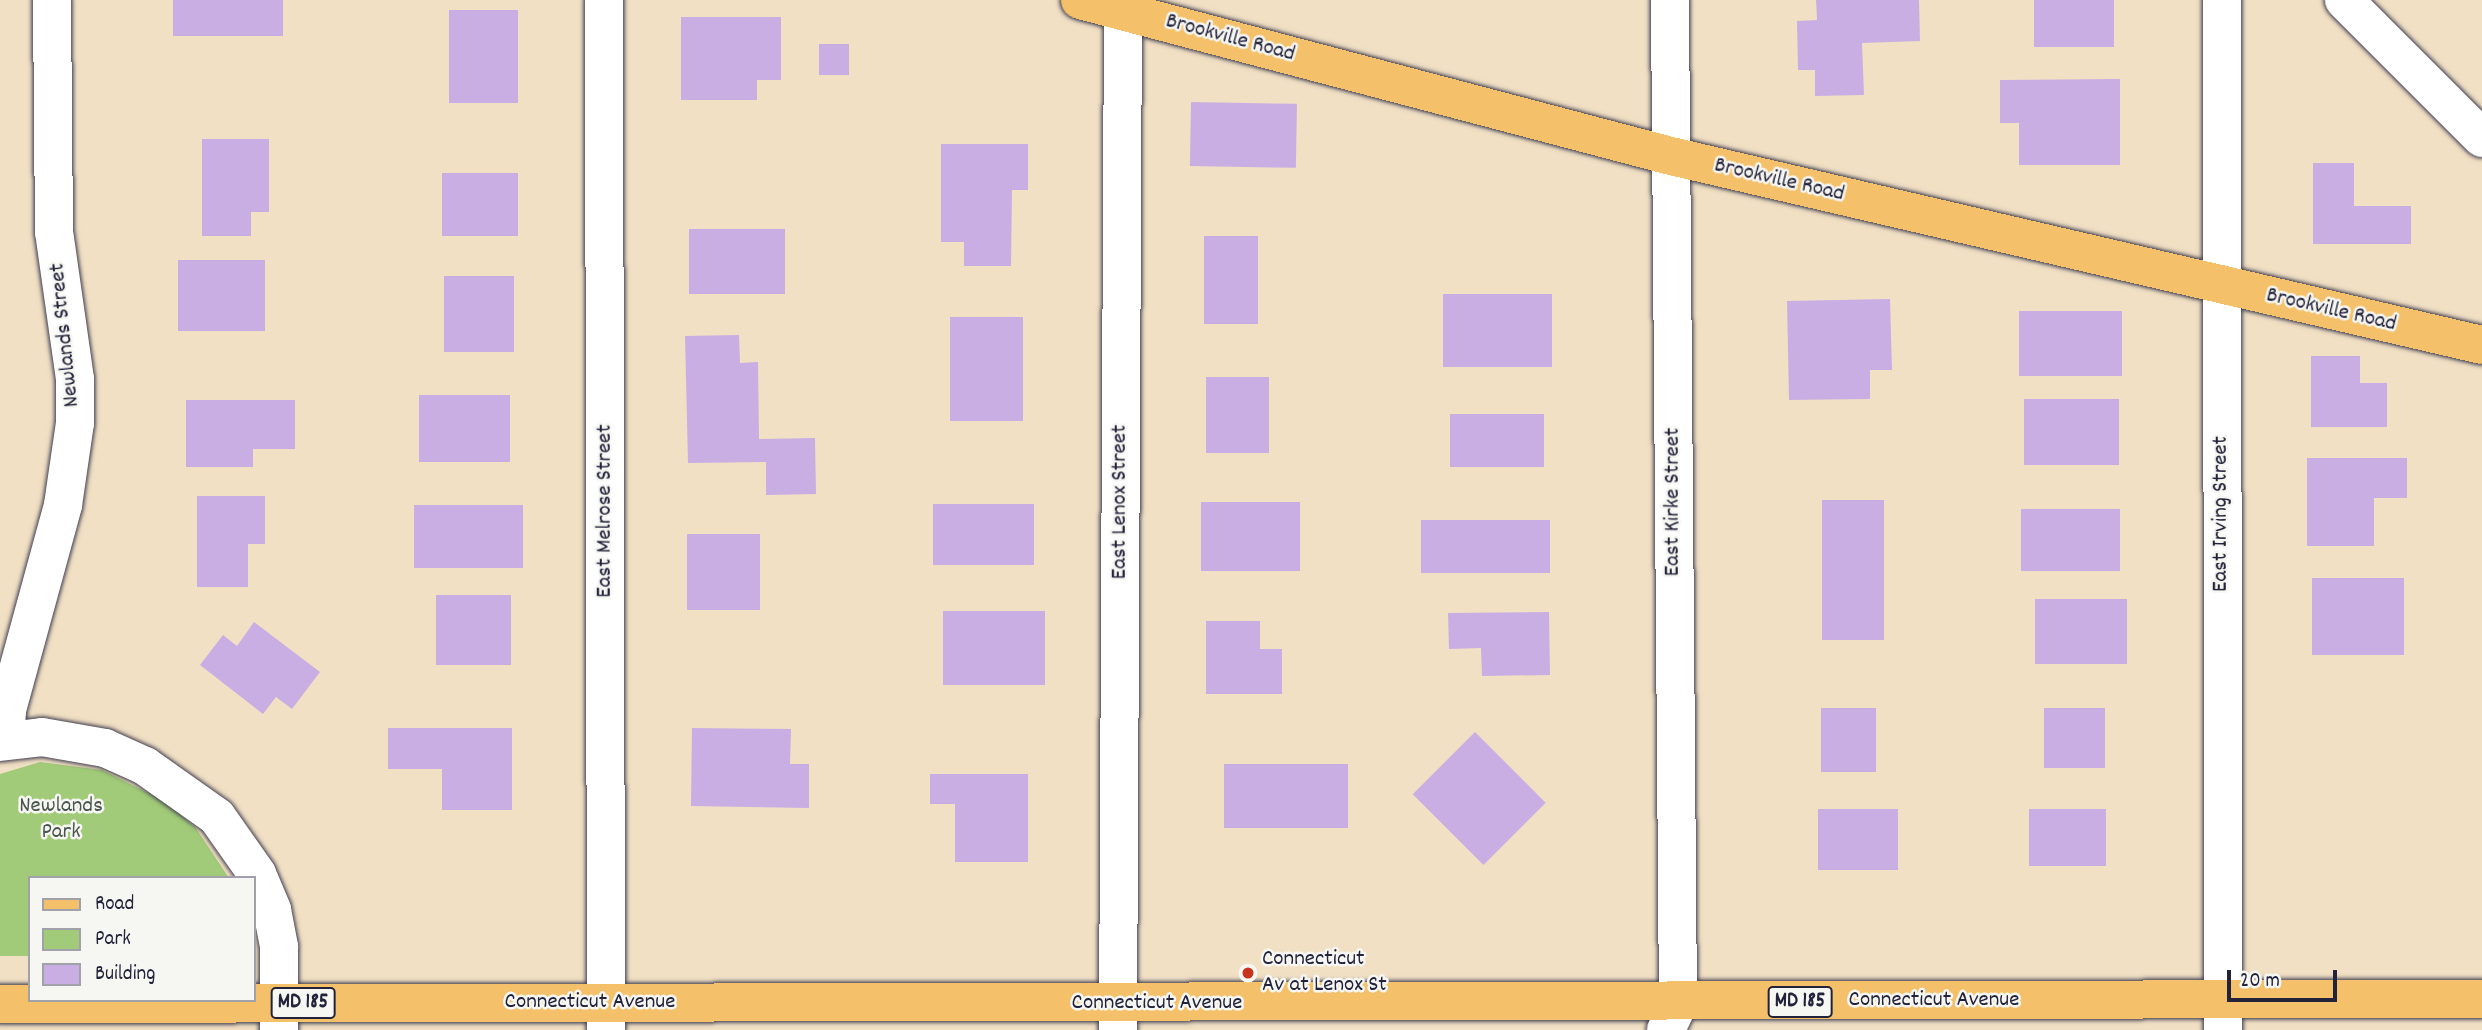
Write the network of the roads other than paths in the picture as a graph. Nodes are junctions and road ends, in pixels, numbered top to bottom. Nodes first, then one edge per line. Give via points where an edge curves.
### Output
1 (52, 0) edge
2 (604, 0) edge
3 (1080, 0) edge
4 (1670, 0) edge
5 (2222, 0) edge
6 (2344, 0) edge
7 (1123, 5) edge
8 (2482, 138) edge
9 (1671, 156) junction
10 (2222, 286) junction
11 (2482, 345) edge
12 (3, 741) edge
13 (2482, 999) edge
14 (0, 1004) edge
15 (1118, 1017) edge
16 (279, 1019) edge
17 (606, 1019) edge
18 (2223, 1020) edge
19 (1678, 1021) edge

1 - 12 street, Newlands Street via 54,232 75,379 75,423 63,505 7,710
2 - 17 street, East Melrose Street
3 - 7 main road, Brookville Road
4 - 9 street, East Kirke Street
5 - 10 street, East Irving Street
6 - 8 street
7 - 9 main road, Brookville Road
7 - 15 street, East Lenox Street
9 - 10 main road, Brookville Road
9 - 19 street, East Kirke Street
10 - 11 main road, Brookville Road
10 - 18 street, East Irving Street
12 - 16 street via 42,737 105,748 145,766 217,817 257,874 272,910 279,947
13 - 18 main road, Connecticut Avenue / MD 185
14 - 16 main road, Connecticut Avenue / MD 185
15 - 17 main road, Connecticut Avenue / MD 185
15 - 19 main road, Connecticut Avenue / MD 185
16 - 17 main road, Connecticut Avenue / MD 185
18 - 19 main road, Connecticut Avenue / MD 185

